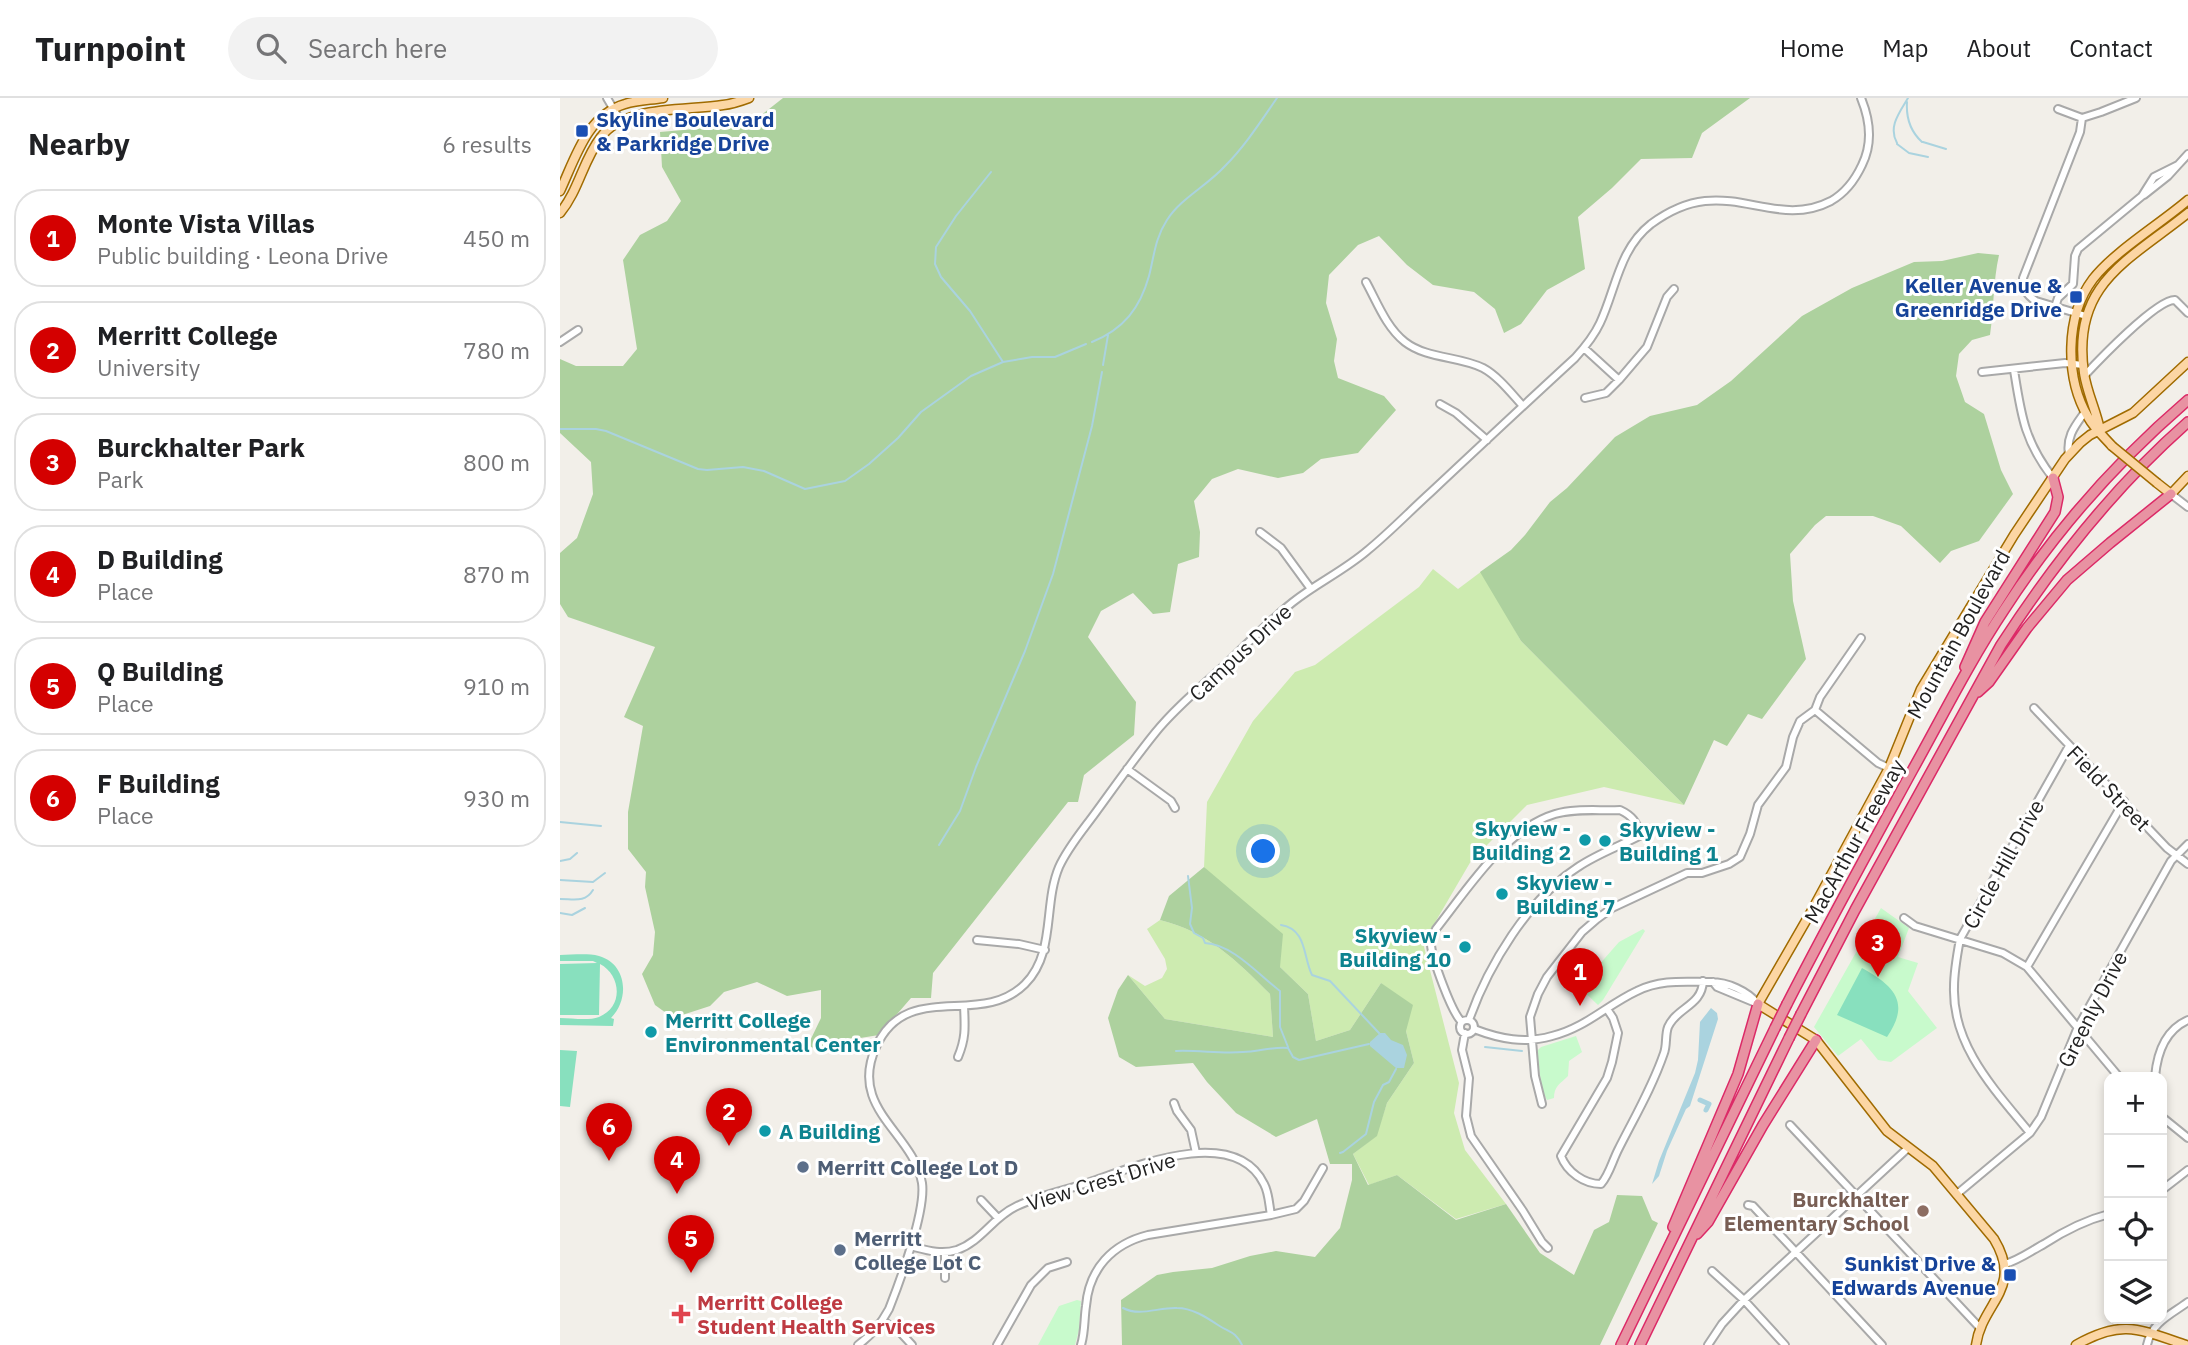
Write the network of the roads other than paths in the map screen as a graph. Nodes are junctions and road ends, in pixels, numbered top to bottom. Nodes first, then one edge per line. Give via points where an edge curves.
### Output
1 (607, 98) edge
2 (663, 98) edge
3 (749, 98) edge
4 (1861, 98) edge
5 (2136, 98) edge
6 (613, 109) junction
7 (2059, 109) dead end
8 (2082, 118) junction
9 (621, 122) junction
10 (2188, 154) edge
11 (560, 191) edge
12 (2188, 200) edge
13 (560, 213) edge
14 (2188, 213) edge
15 (1366, 282) dead end
16 (1674, 289) dead end
17 (2055, 307) junction
18 (2076, 313) junction
19 (2188, 313) edge
20 (2086, 316) junction
21 (578, 330) dead end
22 (560, 342) edge
23 (1584, 348) junction
24 (2188, 362) edge
25 (2073, 364) junction
26 (2083, 365) junction
27 (2014, 370) junction
28 (1982, 372) dead end
29 (2084, 376) junction
30 (1619, 380) junction
31 (1585, 398) dead end
32 (2188, 400) edge
33 (1440, 404) dead end
34 (1523, 406) junction
35 (2085, 412) junction
36 (2188, 422) edge
37 (2100, 430) junction
38 (1487, 440) junction
39 (2069, 455) junction
40 (2188, 476) edge
41 (2053, 478) junction
42 (2171, 494) junction
43 (2188, 506) edge
44 (1260, 532) dead end
45 (1311, 589) junction
46 (1861, 638) dead end
47 (1957, 690) junction
48 (1972, 698) junction
49 (2034, 708) dead end
50 (1815, 710) junction
51 (2069, 746) junction
52 (1889, 768) junction
53 (1127, 769) junction
54 (2124, 801) junction
55 (1175, 808) dead end
56 (2188, 844) edge
57 (2176, 855) junction
58 (2188, 864) edge
59 (1904, 918) dead end
60 (1960, 939) junction
61 (977, 940) dead end
62 (1045, 950) junction
63 (2027, 967) junction
64 (1703, 981) junction
65 (1758, 1004) junction
66 (964, 1006) junction
67 (1607, 1009) junction
68 (2188, 1020) edge
69 (1465, 1021) junction
70 (2078, 1027) junction
71 (1474, 1029) junction
72 (1465, 1033) junction
73 (1816, 1040) junction
74 (1532, 1041) junction
75 (958, 1058) dead end
76 (2115, 1072) edge
77 (2156, 1072) edge
78 (1174, 1103) dead end
79 (1542, 1104) dead end
80 (2167, 1121) edge
81 (1790, 1125) dead end
82 (2030, 1133) junction
83 (2188, 1138) edge
84 (1908, 1148) junction
85 (1196, 1153) junction
86 (1324, 1168) dead end
87 (2188, 1170) edge
88 (2167, 1186) edge
89 (1957, 1194) junction
90 (1857, 1195) junction
91 (981, 1200) dead end
92 (1748, 1205) dead end
93 (1271, 1215) junction
94 (2104, 1216) edge
95 (998, 1219) junction
96 (1691, 1241) junction
97 (910, 1246) junction
98 (1548, 1248) dead end
99 (1796, 1252) junction
100 (945, 1253) junction
101 (1067, 1262) dead end
102 (2005, 1264) junction
103 (1712, 1271) dead end
104 (945, 1278) dead end
105 (1646, 1296) junction
106 (1744, 1300) junction
107 (2188, 1302) edge
108 (883, 1321) junction
109 (1980, 1328) junction
110 (2150, 1332) junction
111 (1641, 1342) edge
112 (858, 1345) edge
113 (912, 1345) edge
114 (997, 1345) edge
115 (1081, 1345) edge
116 (1621, 1345) edge
117 (1708, 1345) edge
118 (1785, 1345) edge
119 (1882, 1345) edge
120 (1976, 1345) edge
121 (2076, 1345) edge
122 (2147, 1345) edge
123 (2186, 1345) edge

1 - 6 street
2 - 6 main road
3 - 9 main road via 648,113
4 - 23 street, Campus Drive via 1869,124 1868,150 1858,174 1843,192 1818,207 1795,211 1717,200 1690,204 1663,216 1628,251 1601,321
5 - 8 street
6 - 9 street
6 - 11 main road via 587,134
7 - 8 street
8 - 17 street via 2023,278 2029,297
9 - 13 main road via 600,137
10 - 17 street via 2168,176 2078,249 2073,284
12 - 18 main road via 2103,269 2087,288
14 - 20 main road via 2109,276 2095,293
15 - 34 street via 1390,327 1406,342 1482,368
16 - 30 street via 1647,347
17 - 18 street
18 - 20 street
18 - 25 main road
19 - 29 street via 2179,303 2165,302
20 - 26 main road
21 - 22 street
23 - 30 street
23 - 34 street, Campus Drive
24 - 37 main road, Mountain Boulevard via 2141,406
25 - 26 street
25 - 27 street
25 - 35 main road
26 - 29 main road
27 - 28 street
27 - 41 street via 2022,421 2040,462
29 - 37 main road
30 - 31 street via 1606,393
32 - 47 highway, MacArthur Freeway via 2124,460 2062,530 2003,611
33 - 38 street
34 - 38 street, Campus Drive
35 - 37 main road
35 - 39 street, Mountain Boulevard via 2070,435
36 - 48 highway, MacArthur Freeway via 2135,472 2074,541 2017,620
37 - 39 main road, Mountain Boulevard
37 - 42 main road, bridge via 2112,446
38 - 45 street, Campus Drive via 1368,550
39 - 41 main road, Mountain Boulevard
40 - 42 main road
41 - 47 highway via 2058,497 2055,512 1976,638
41 - 52 main road, Mountain Boulevard via 1921,689
42 - 43 street
42 - 48 highway via 2067,580
44 - 45 street via 1281,548
45 - 53 street, Campus Drive via 1167,719
46 - 50 street
47 - 105 highway, MacArthur Freeway, bridge via 1787,1004
48 - 96 highway, MacArthur Freeway, bridge via 1801,1014
49 - 51 street, Field Street
50 - 52 street
50 - 74 street via 1800,721 1786,767 1758,805 1740,858 1702,873 1687,873 1635,896 1582,932 1538,993 1530,1017
51 - 54 street, Field Street
51 - 60 street, Circle Hill Drive
52 - 65 main road, Mountain Boulevard
53 - 55 street
53 - 62 street, Campus Drive via 1061,863 1051,895
54 - 57 street, Field Street
54 - 63 street
56 - 57 street, Greenly Drive
57 - 58 street, Field Street
57 - 70 street, Greenly Drive
59 - 60 street via 1915,926
60 - 63 street via 2003,953
60 - 82 street, Circle Hill Drive via 1953,989 1963,1036 1980,1071
61 - 62 street
62 - 66 street, Campus Drive via 1028,981 1010,996
63 - 70 street
64 - 65 street
64 - 67 street via 1648,986
64 - 67 street via 1699,997 1669,1024 1653,1085 1604,1180 1594,1184 1577,1177 1561,1156 1607,1078 1618,1033
65 - 73 main road
65 - 105 highway via 1733,1088
66 - 75 street via 966,1033
66 - 97 street, Campus Drive via 923,1008 898,1020 873,1057 870,1083 876,1106 914,1160 921,1181 922,1201
67 - 74 street via 1574,1029
68 - 77 street via 2163,1043
69 - 69 street via 1489,972 1537,904 1575,868 1641,835 1629,814 1620,810 1558,813 1525,827 1452,909 1432,938 1433,953 1454,1013
69 - 71 street via 1473,1023
69 - 72 street via 1460,1029
70 - 76 street
70 - 82 street, Greenly Drive via 2050,1099
71 - 72 street
71 - 74 street via 1504,1039
72 - 98 street via 1462,1050 1469,1078 1466,1116 1471,1136
73 - 84 main road via 1887,1130
73 - 96 highway via 1708,1222
74 - 79 street
78 - 85 street via 1191,1130
80 - 83 street
81 - 90 street
82 - 89 street, Greenly Drive
84 - 89 main road via 1933,1166
84 - 90 street
85 - 93 street, View Crest Drive via 1230,1156 1250,1168 1264,1182
85 - 95 street, View Crest Drive via 1137,1166 1016,1207
86 - 93 street via 1296,1209
87 - 88 street
89 - 102 main road via 1994,1239
90 - 99 street
90 - 109 street
91 - 95 street
92 - 99 street
93 - 115 street via 1148,1235 1112,1252 1090,1283
94 - 102 street
95 - 100 street, View Crest Drive via 974,1241
96 - 111 highway, MacArthur Freeway
97 - 100 street
97 - 108 street, Campus Drive
99 - 106 street
99 - 119 street
100 - 104 street
101 - 114 street via 1048,1268 1031,1285
102 - 109 main road via 2000,1294
103 - 106 street
105 - 116 highway, MacArthur Freeway
106 - 117 street
106 - 118 street
107 - 110 street
108 - 112 street, Campus Drive
108 - 113 street
109 - 120 main road
110 - 121 main road via 2118,1328
110 - 122 street
110 - 123 main road

